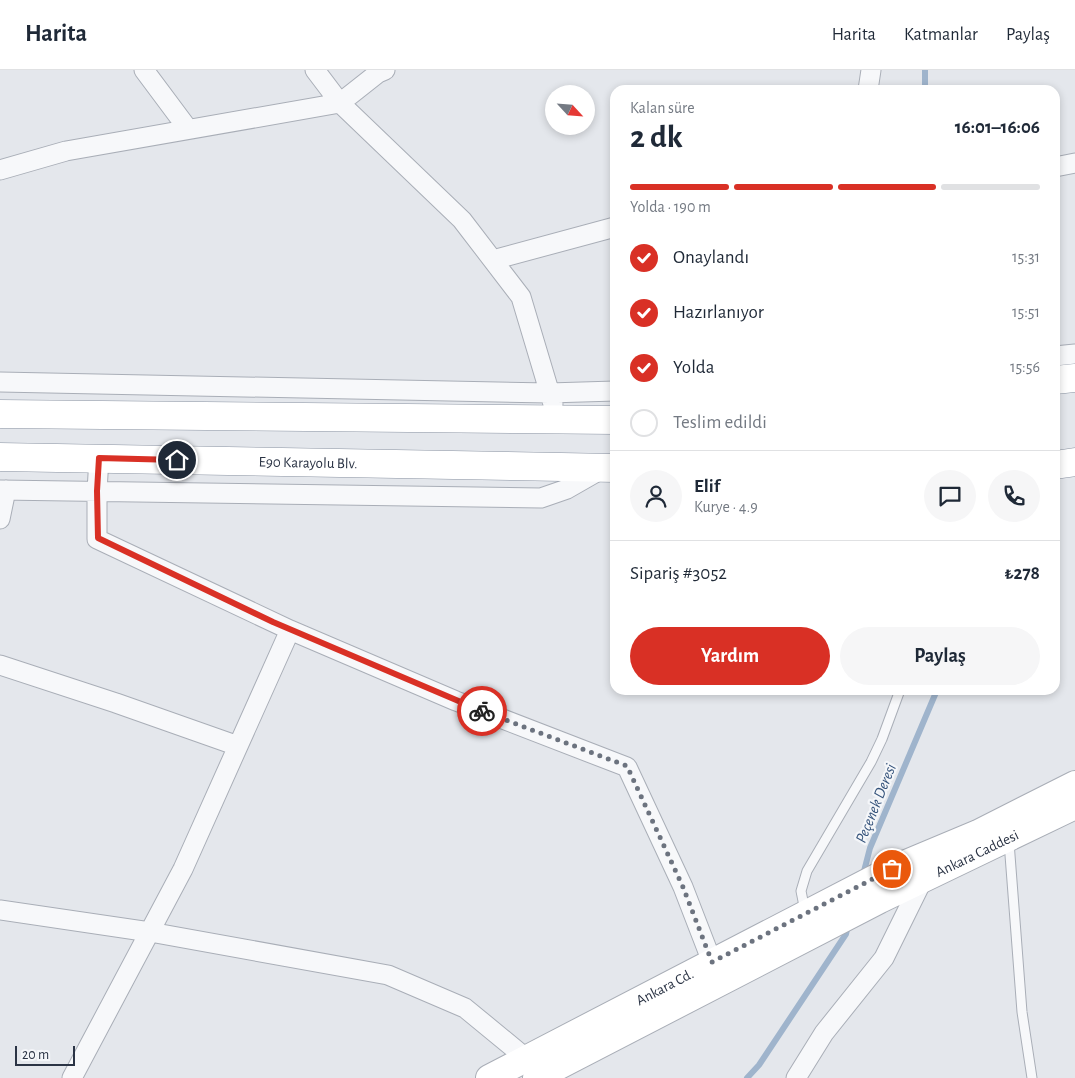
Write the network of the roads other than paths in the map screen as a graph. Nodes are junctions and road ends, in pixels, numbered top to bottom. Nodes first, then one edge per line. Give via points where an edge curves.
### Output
1 (144, 70) edge
2 (315, 70) edge
3 (385, 70) edge
4 (871, 70) edge
5 (869, 85) edge
6 (340, 103) junction
7 (188, 130) junction
8 (1075, 163) edge
9 (1060, 166) edge
10 (0, 170) edge
11 (610, 228) edge
12 (493, 260) junction
13 (1075, 354) edge
14 (1060, 356) edge
15 (1075, 378) edge
16 (1060, 380) edge
17 (0, 382) edge
18 (610, 391) edge
19 (549, 393) junction
20 (0, 414) edge
21 (558, 420) junction
22 (610, 420) edge
23 (0, 456) edge
24 (99, 458) junction
25 (1075, 462) edge
26 (1060, 464) edge
27 (610, 468) edge
28 (3, 490) edge
29 (97, 491) junction
30 (0, 519) edge
31 (290, 630) junction
32 (0, 665) edge
33 (898, 695) edge
34 (238, 746) junction
35 (1075, 784) edge
36 (1075, 806) edge
37 (1008, 839) junction
38 (892, 869) joint
39 (922, 881) junction
40 (880, 900) joint
41 (0, 910) edge
42 (808, 912) junction
43 (150, 932) junction
44 (712, 962) junction
45 (531, 1068) edge
46 (72, 1078) edge
47 (489, 1078) edge
48 (796, 1078) edge
49 (1032, 1078) edge

1 - 7 street
2 - 6 street
3 - 6 street
4 - 5 street
6 - 7 street
6 - 12 street via 462,220
7 - 10 street via 66,151
8 - 9 street
11 - 12 street
12 - 19 street via 521,297
13 - 14 street
15 - 16 highway
17 - 19 street
18 - 19 street
19 - 21 street
20 - 21 highway
21 - 22 highway
23 - 24 highway, E90 Karayolu Blv.
24 - 27 highway, E90 Karayolu Blv.
24 - 29 street
25 - 26 highway
27 - 29 street via 541,498
28 - 29 street
28 - 30 street
29 - 31 street via 98,538
31 - 34 street
31 - 44 street via 456,701 627,766 683,887
32 - 34 street
33 - 42 lane via 871,762 807,871 801,898
34 - 43 street via 183,869
35 - 38 main road, Ankara Caddesi via 978,833
36 - 37 main road, Ankara Caddesi
37 - 39 main road, Ankara Caddesi
37 - 49 lane via 1022,1012
38 - 42 main road, Ankara Cd.
39 - 40 main road, Ankara Caddesi
39 - 48 street via 884,958 824,1033
40 - 45 main road, Ankara Cd. via 800,942
41 - 43 street
42 - 44 main road, Ankara Cd.
43 - 45 street via 388,975 465,1008
43 - 46 street
44 - 45 main road, Ankara Cd.
45 - 47 main road, Ankara Cd.

